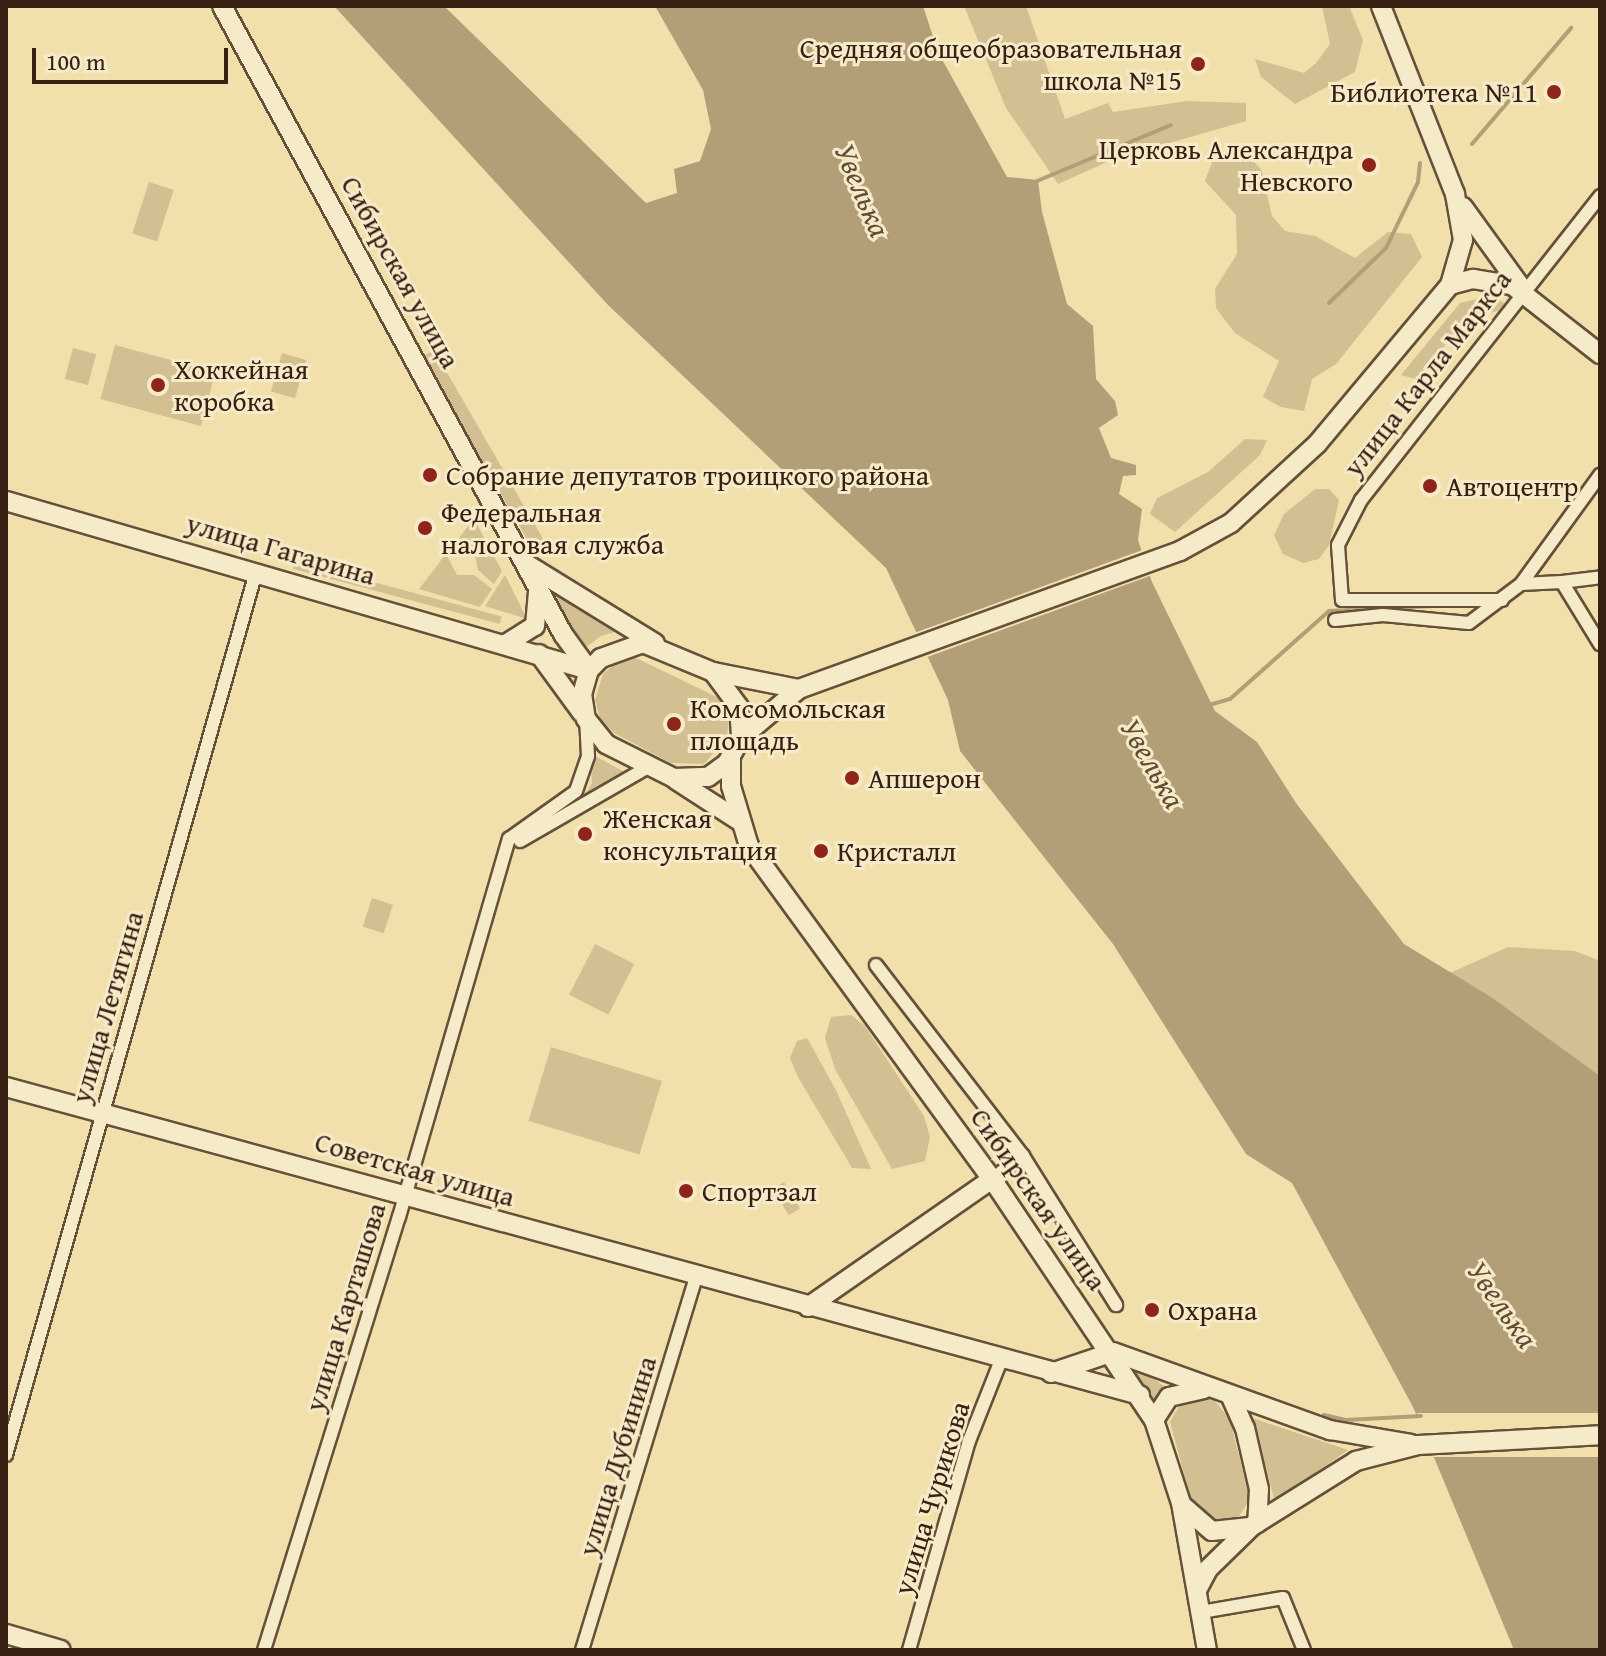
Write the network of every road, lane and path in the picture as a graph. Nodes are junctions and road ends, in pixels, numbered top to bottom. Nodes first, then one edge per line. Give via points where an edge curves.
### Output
1 (222, 6) edge
2 (1381, 6) edge
3 (1455, 194) junction
4 (1600, 196) edge
5 (1450, 285) junction
6 (1527, 295) junction
7 (1600, 354) edge
8 (1600, 475) edge
9 (6, 501) edge
10 (528, 565) junction
11 (256, 572) junction
12 (1600, 577) edge
13 (1562, 582) junction
14 (1521, 584) junction
15 (537, 585) junction
16 (1502, 600) junction
17 (1335, 620) dead end
18 (656, 644) junction
19 (1600, 644) edge
20 (504, 645) junction
21 (539, 654) junction
22 (589, 670) junction
23 (713, 672) junction
24 (799, 689) junction
25 (586, 719) junction
26 (741, 738) junction
27 (731, 757) junction
28 (650, 766) junction
29 (674, 778) junction
30 (738, 820) junction
31 (508, 844) junction
32 (876, 965) dead end
33 (6, 1087) edge
34 (101, 1113) junction
35 (1023, 1156) junction
36 (992, 1179) junction
37 (405, 1195) junction
38 (696, 1276) junction
39 (1116, 1305) dead end
40 (808, 1307) junction
41 (1113, 1352) junction
42 (1001, 1360) junction
43 (1050, 1374) junction
44 (1211, 1389) junction
45 (1140, 1395) junction
46 (1231, 1397) junction
47 (1154, 1420) junction
48 (1600, 1435) edge
49 (1418, 1445) junction
50 (6, 1455) edge
51 (1181, 1503) junction
52 (1255, 1524) junction
53 (1197, 1590) junction
54 (1201, 1612) junction
55 (6, 1634) edge
56 (61, 1650) edge
57 (264, 1650) edge
58 (582, 1650) edge
59 (909, 1650) edge
60 (1207, 1650) edge
61 (1304, 1650) edge

1 - 10 street, Сибирская улица
2 - 3 street
3 - 5 street via 1463,240
3 - 6 street via 1499,264
4 - 6 street, улица Карла Маркса
5 - 6 street via 1492,281
5 - 24 street, улица Карла Маркса via 1287,476 1231,523 1159,560
6 - 7 street
6 - 16 street, улица Карла Маркса via 1344,526 1338,545 1342,600
8 - 14 street
9 - 11 street, улица Гагарина
10 - 15 street, Сибирская улица
10 - 18 street, Сибирская улица
11 - 20 street, улица Гагарина
11 - 34 street, улица Летягина
12 - 13 street
13 - 14 street
13 - 19 street via 1583,624
14 - 16 street
15 - 20 street, Сибирская улица via 535,626
15 - 22 street, Сибирская улица
16 - 17 street via 1469,623 1383,615
18 - 22 street via 616,649
18 - 23 street
20 - 21 street, улица Гагарина
21 - 22 street, улица Гагарина
21 - 25 street
22 - 25 street via 582,694
23 - 24 street
23 - 26 street via 739,707
24 - 26 street
25 - 28 street via 606,744
25 - 31 street via 588,756 576,791
26 - 27 street
27 - 29 street via 708,777
27 - 30 street, Сибирская улица
28 - 29 street
28 - 31 street
29 - 30 street, Сибирская улица
30 - 36 street, Сибирская улица via 749,846
31 - 37 street, улица Карташова
32 - 35 street
33 - 34 street, Советская улица
34 - 37 street, Советская улица
34 - 50 street, улица Летягина
35 - 36 street
35 - 39 street
36 - 40 street
36 - 41 street, Сибирская улица
37 - 38 street, Советская улица
37 - 57 street, улица Карташова
38 - 40 street, Советская улица
38 - 58 street, улица Дубинина
40 - 42 street, Советская улица
41 - 43 street
41 - 44 street
41 - 45 street, Сибирская улица
42 - 43 street, Советская улица
42 - 59 street, улица Чурикова via 969,1441
43 - 45 street, Советская улица
44 - 46 street
44 - 47 street via 1178,1392
45 - 47 street, Сибирская улица
46 - 49 street via 1330,1430
46 - 52 street via 1245,1428 1259,1489
47 - 51 street, Сибирская улица
48 - 49 street
49 - 52 street via 1343,1467
51 - 52 street via 1212,1531 1236,1532
51 - 53 street, Сибирская улица
52 - 53 street via 1208,1569
53 - 54 street, Сибирская улица
54 - 60 street, Сибирская улица
54 - 61 street via 1283,1598
55 - 56 street

